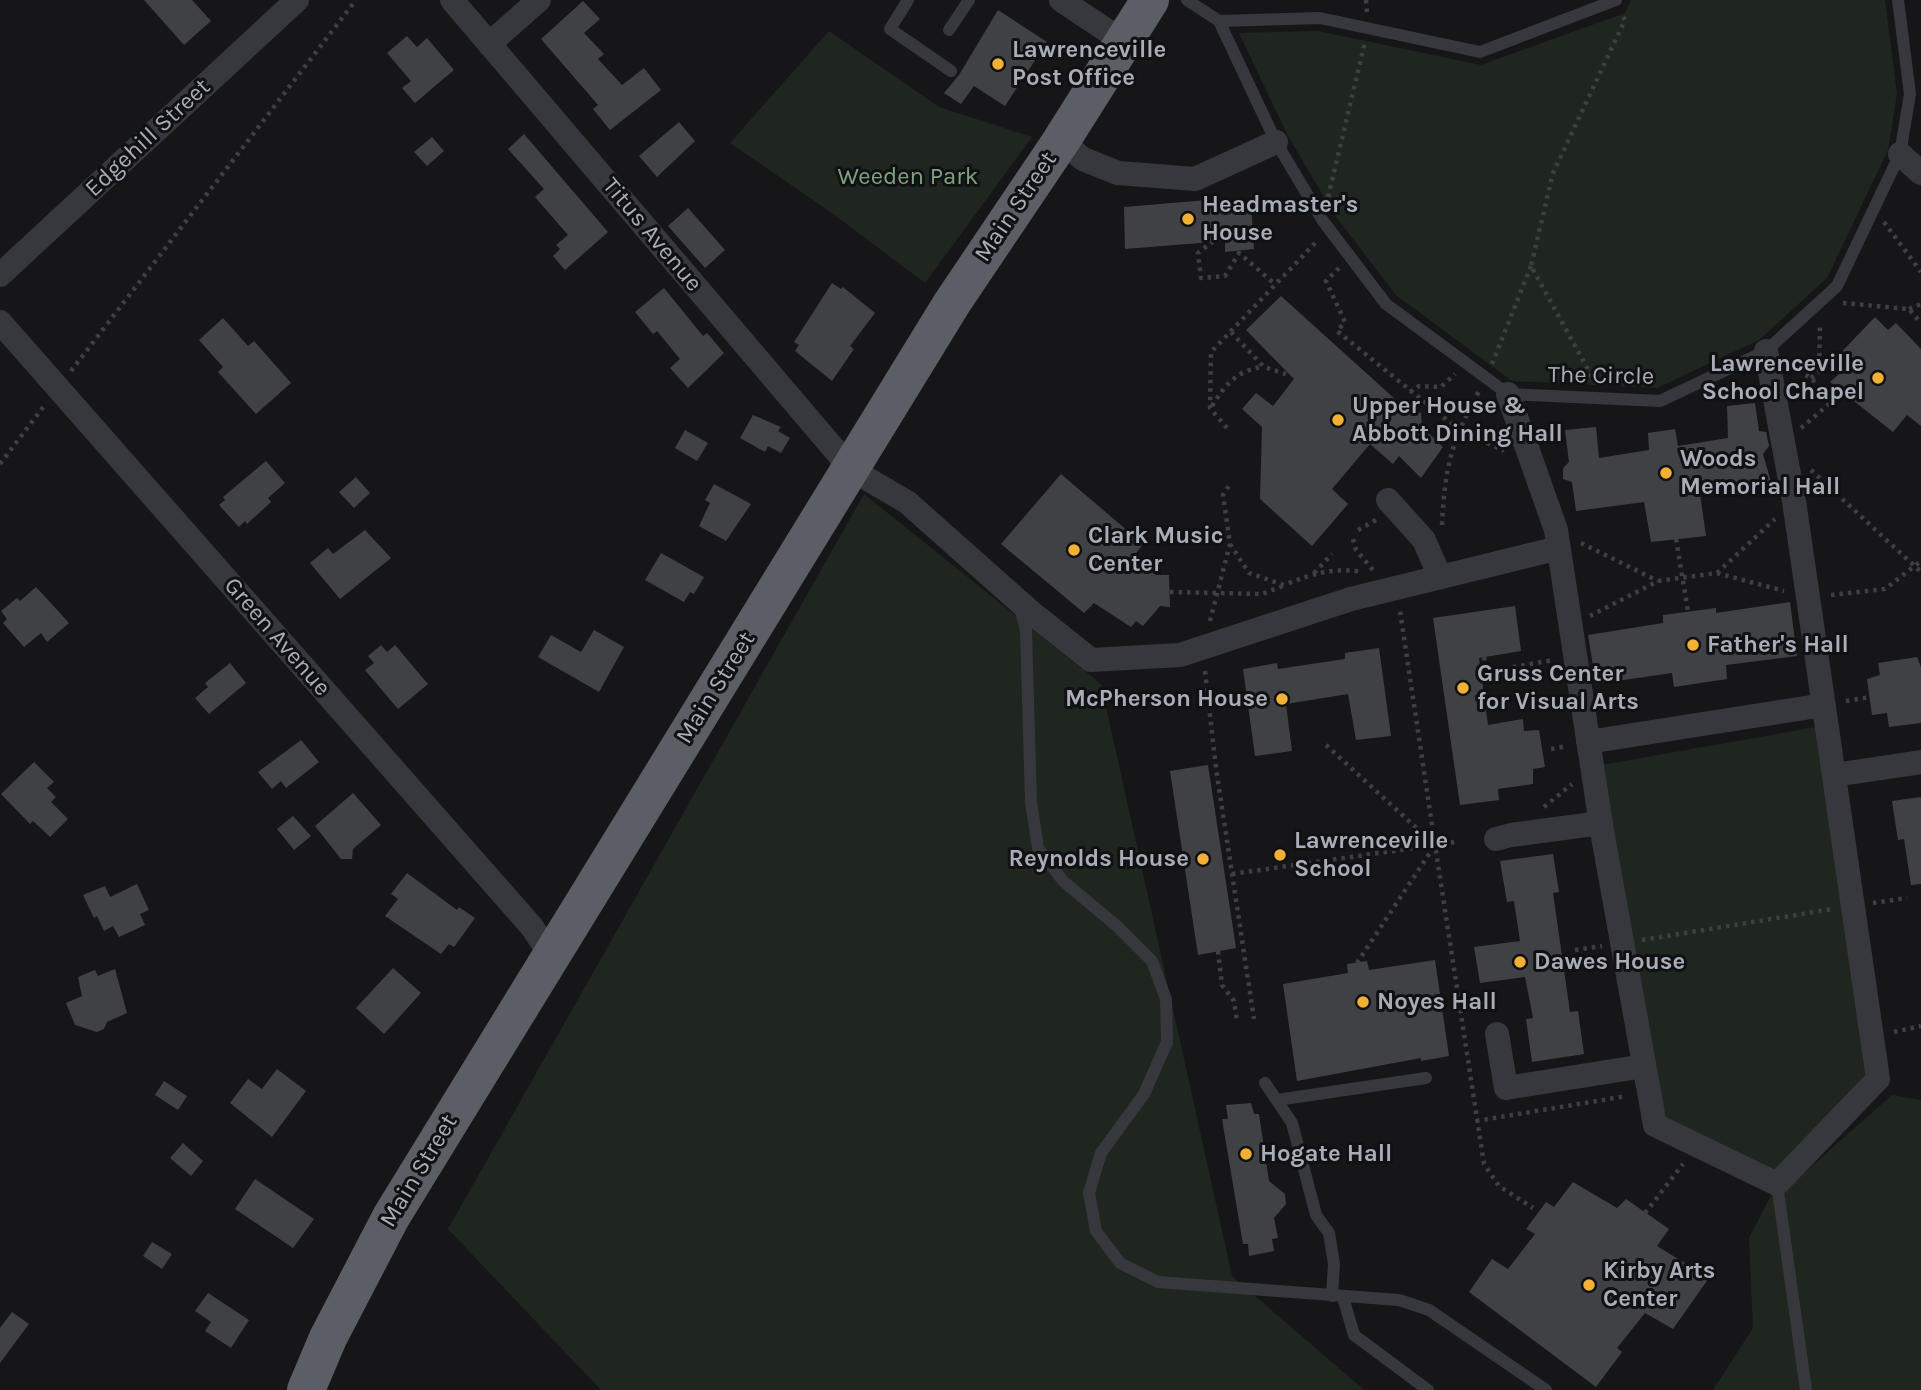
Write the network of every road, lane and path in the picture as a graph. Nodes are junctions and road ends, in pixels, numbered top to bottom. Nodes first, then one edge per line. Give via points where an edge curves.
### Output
1 (297, 0) edge
2 (356, 0) edge
3 (452, 0) edge
4 (539, 0) edge
5 (908, 0) edge
6 (969, 0) edge
7 (1060, 0) edge
8 (1150, 0) edge
9 (1187, 0) edge
10 (1366, 0) edge
11 (1898, 0) edge
12 (1616, 1) edge
13 (1219, 21) junction
14 (1368, 28) junction
15 (949, 30) dead end
16 (1124, 42) junction
17 (489, 44) junction
18 (951, 71) dead end
19 (1061, 141) junction
20 (1276, 142) junction
21 (1900, 154) junction
22 (1921, 173) edge
23 (1874, 209) junction
24 (1323, 221) junction
25 (1220, 236) dead end
26 (1350, 257) junction
27 (1531, 266) junction
28 (1921, 272) edge
29 (0, 275) edge
30 (1276, 285) junction
31 (1821, 301) junction
32 (1921, 304) edge
33 (1909, 309) junction
34 (0, 322) edge
35 (1921, 323) edge
36 (1231, 332) junction
37 (1766, 351) junction
38 (1466, 364) junction
39 (1264, 367) junction
40 (1286, 374) dead end
41 (1811, 378) junction
42 (1485, 379) junction
43 (58, 388) junction
44 (1843, 391) dead end
45 (1410, 392) junction
46 (1508, 394) junction
47 (1605, 400) junction
48 (1833, 400) junction
49 (1210, 408) junction
50 (1227, 428) dead end
51 (1458, 429) junction
52 (1784, 443) junction
53 (1528, 452) junction
54 (0, 464) edge
55 (852, 470) junction
56 (1230, 484) dead end
57 (1388, 500) dead end
58 (1794, 501) junction
59 (1353, 539) dead end
60 (1557, 539) junction
61 (1676, 539) dead end
62 (1230, 544) junction
63 (1430, 553) junction
64 (1332, 554) dead end
65 (1921, 561) edge
66 (1914, 566) junction
67 (1921, 572) edge
68 (1313, 573) junction
69 (1717, 573) junction
70 (1440, 577) junction
71 (1683, 578) junction
72 (1658, 581) junction
73 (1284, 585) junction
74 (1384, 591) junction
75 (1011, 592) junction
76 (1170, 592) dead end
77 (1217, 595) junction
78 (1808, 597) junction
79 (1688, 611) dead end
80 (1570, 626) junction
81 (1202, 647) junction
82 (1484, 657) dead end
83 (1575, 657) junction
84 (1824, 705) junction
85 (1588, 742) junction
86 (1326, 745) dead end
87 (1921, 762) edge
88 (1592, 766) junction
89 (1834, 775) junction
90 (1601, 823) junction
91 (1504, 837) joint
92 (1456, 842) dead end
93 (1436, 845) junction
94 (1232, 874) junction
95 (1907, 898) dead end
96 (1853, 906) junction
97 (1622, 943) junction
98 (1575, 950) dead end
99 (1218, 951) dead end
100 (551, 956) junction
101 (1357, 963) dead end
102 (1254, 1019) dead end
103 (1237, 1021) dead end
104 (1497, 1034) dead end
105 (1644, 1066) junction
106 (1426, 1077) dead end
107 (1265, 1083) dead end
108 (1649, 1093) junction
109 (1276, 1100) junction
110 (1476, 1121) junction
111 (1698, 1146) junction
112 (1777, 1184) junction
113 (1534, 1208) dead end
114 (1645, 1213) dead end
115 (1337, 1297) junction
116 (306, 1390) edge
117 (1428, 1390) edge
118 (1546, 1390) edge
119 (1806, 1390) edge

1 - 29 street, Edgehill Street
2 - 43 path
3 - 17 street, Titus Avenue
4 - 17 street
5 - 18 lane via 890,29
6 - 15 lane
7 - 16 street
8 - 16 highway, Main Street
9 - 13 lane
10 - 14 path
11 - 21 lane, The Circle via 1910,94
12 - 14 lane via 1480,52
12 - 27 path via 1625,20 1553,173
13 - 14 lane via 1320,18
13 - 20 lane, The Circle
14 - 24 path
16 - 19 highway, Main Street
17 - 55 street, Titus Avenue
19 - 20 street via 1083,159 1118,173 1195,179
19 - 55 highway, Main Street via 952,303
20 - 24 lane, The Circle
21 - 22 street
21 - 23 lane, The Circle
23 - 28 path
23 - 31 lane, The Circle via 1838,286
24 - 26 lane, The Circle
24 - 30 path via 1318,242
25 - 30 path via 1198,253 1201,278 1225,276 1239,253
26 - 38 lane, The Circle via 1386,304
26 - 45 path via 1325,281 1345,322 1337,331
27 - 42 path
27 - 47 path
30 - 36 path
31 - 33 path
31 - 37 lane, The Circle
31 - 41 path via 1819,372
32 - 33 path
33 - 35 path
34 - 43 street, Green Avenue
36 - 39 path
36 - 49 path via 1211,352
37 - 41 path
37 - 47 lane, The Circle via 1660,401
37 - 52 street
38 - 42 lane, The Circle
38 - 45 path via 1441,387 1419,386
39 - 40 path
39 - 49 path via 1243,370
41 - 48 path
42 - 46 lane, The Circle
42 - 51 path
43 - 54 path
43 - 100 street, Green Avenue via 533,927
44 - 48 path
45 - 51 path
46 - 47 lane, The Circle
46 - 53 street
48 - 52 path
49 - 50 path
51 - 53 path via 1509,453
51 - 63 path via 1445,472 1441,541
52 - 58 street
52 - 66 path
53 - 60 street
55 - 75 street, Titus Avenue via 907,502
55 - 100 highway, Main Street
56 - 62 path via 1223,495
57 - 63 street
58 - 69 path
58 - 78 street
59 - 68 path via 1356,550 1376,574 1339,568
60 - 70 street, Titus Avenue
60 - 72 path
60 - 80 street
61 - 71 path
62 - 73 path via 1249,573
62 - 77 path
63 - 70 street
64 - 68 path
65 - 66 path
66 - 67 path
66 - 78 path via 1885,589
68 - 73 path
69 - 71 path
69 - 78 path
70 - 74 street, Titus Avenue
71 - 72 path
71 - 79 path
72 - 80 path
73 - 77 path via 1262,594
74 - 81 street, Titus Avenue
74 - 93 path via 1399,607
75 - 81 street, Titus Avenue via 1091,660 1180,654
75 - 115 lane via 1026,630 1031,802 1038,848 1063,881 1152,961 1166,999 1167,1042 1144,1094 1101,1153 1089,1193 1096,1231 1120,1263 1158,1282
76 - 77 path
77 - 81 path
78 - 84 street
80 - 83 street
81 - 94 path
82 - 83 path via 1486,672
83 - 85 street
84 - 85 street
84 - 89 street
85 - 88 street
86 - 93 path
87 - 89 street
88 - 90 street
88 - 91 path
89 - 96 street
90 - 91 street
90 - 97 street
92 - 93 path
93 - 94 path
93 - 101 path
93 - 110 path
94 - 102 path
95 - 96 path
96 - 97 path
96 - 112 street via 1878,1079
97 - 98 path
97 - 105 street
99 - 103 path via 1222,985 1234,1001
100 - 116 highway, Main Street via 391,1217
104 - 105 street via 1506,1088
105 - 108 street
106 - 109 lane
107 - 109 lane
108 - 110 path
108 - 111 street via 1655,1125
109 - 115 lane via 1292,1123 1316,1215 1329,1233
110 - 113 path via 1484,1164 1499,1186
111 - 112 street
111 - 114 path
112 - 119 lane
115 - 117 lane via 1354,1335
115 - 118 lane via 1399,1300 1429,1310

